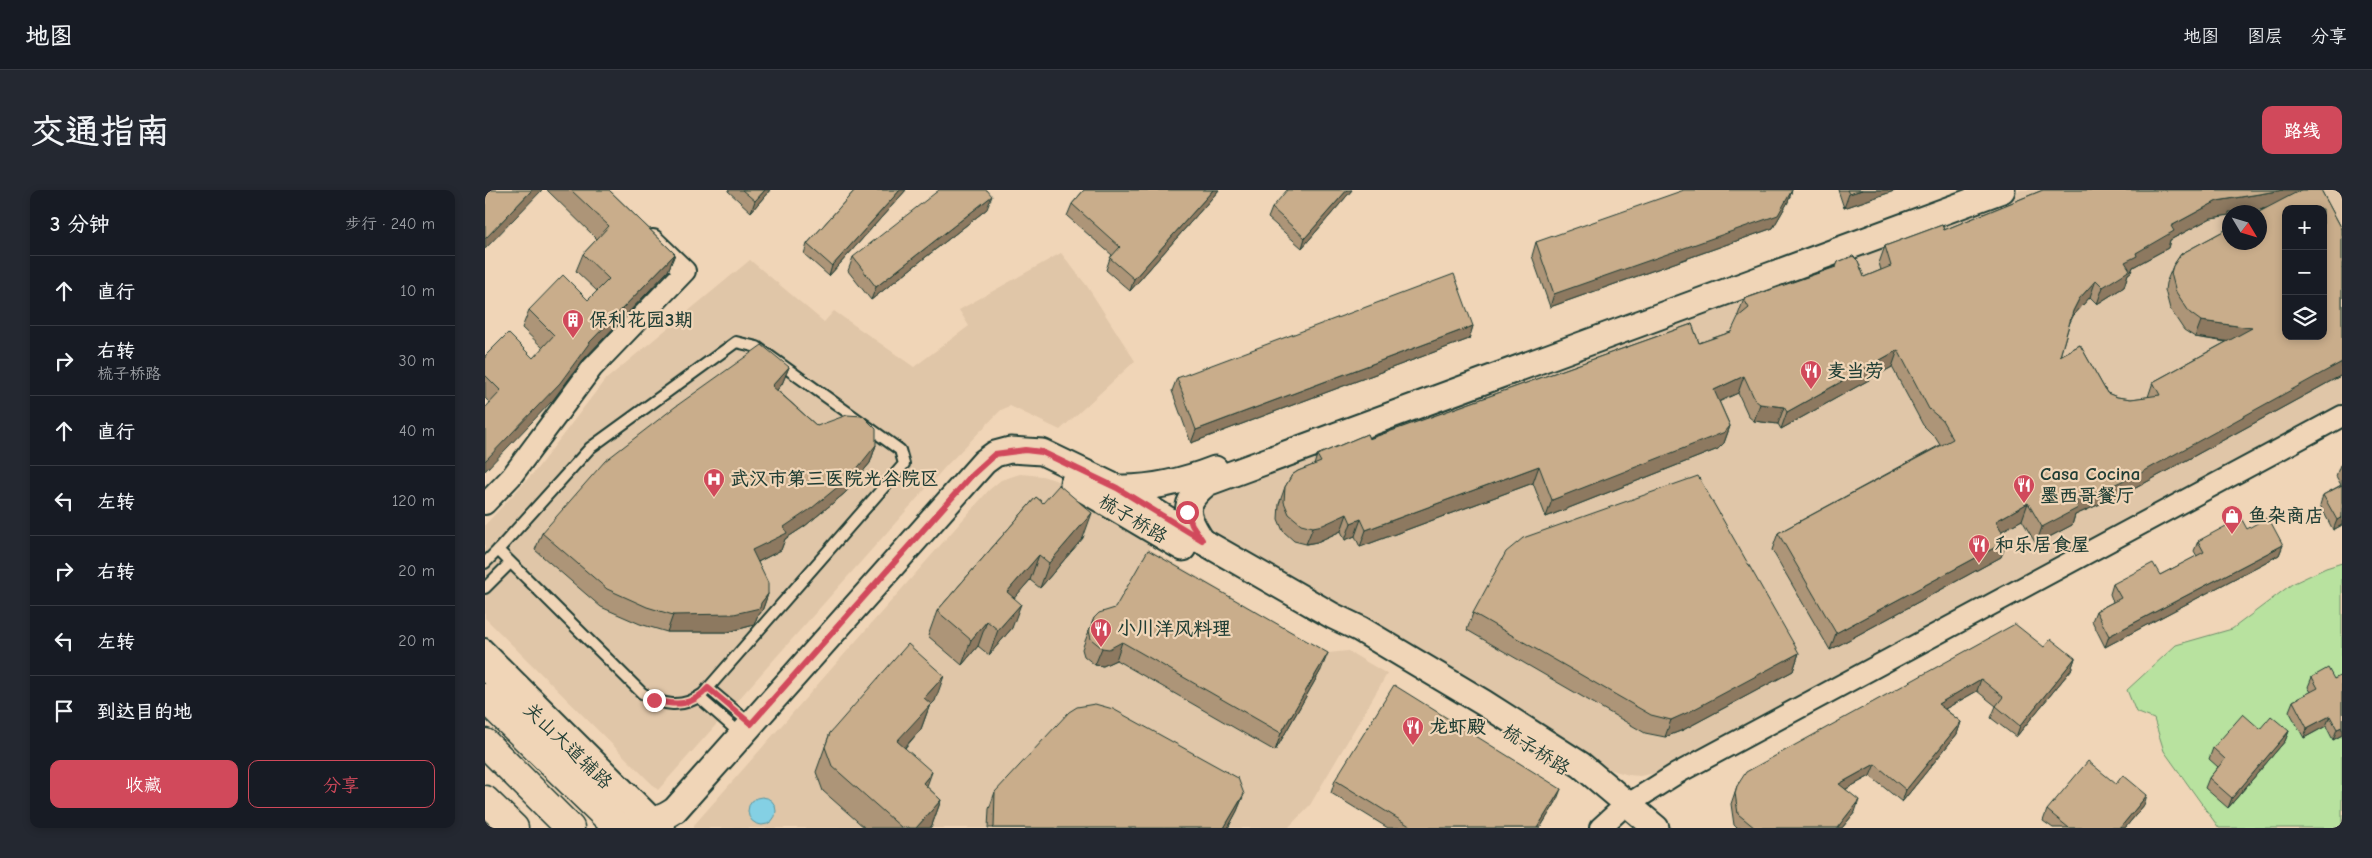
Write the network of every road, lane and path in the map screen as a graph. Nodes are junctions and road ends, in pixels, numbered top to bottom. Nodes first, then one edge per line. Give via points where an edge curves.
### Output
1 (1967, 190) edge
2 (2002, 190) edge
3 (636, 224) edge
4 (2342, 416) edge
5 (2342, 431) edge
6 (1117, 488) junction
7 (485, 504) edge
8 (1202, 540) junction
9 (497, 550) junction
10 (485, 562) edge
11 (511, 562) junction
12 (485, 588) edge
13 (485, 644) edge
14 (485, 664) edge
15 (708, 688) junction
16 (699, 697) junction
17 (485, 698) edge
18 (751, 733) junction
19 (485, 743) edge
20 (485, 800) edge
21 (1635, 818) edge
22 (652, 824) edge
23 (514, 828) edge
24 (570, 828) edge
25 (1600, 828) edge

1 - 6 street via 1194,477 1136,488
2 - 8 street via 1207,483 1194,493 1187,512
3 - 7 street via 685,271 592,368 511,477
4 - 21 street via 1677,774
5 - 21 street via 1680,785
6 - 8 street, 梳子桥路
6 - 18 street, 梳子桥路 via 1042,452 1025,450 995,454 972,475
8 - 21 street, 梳子桥路 via 1484,702 1581,765
9 - 10 lane
9 - 11 lane
9 - 15 lane via 600,440 736,342 757,346 900,450 904,464
11 - 12 lane
11 - 16 lane via 642,693 654,700 680,705
13 - 22 lane
14 - 22 main road, 关山大道辅路
15 - 16 lane
15 - 18 lane
16 - 18 lane
17 - 22 main road via 556,768
18 - 21 street, 梳子桥路 via 983,480 1004,465 1032,462 1056,470 1076,485 1308,621 1353,641 1477,712 1574,774
18 - 22 street via 675,810
19 - 24 main road
20 - 23 main road
21 - 25 street

